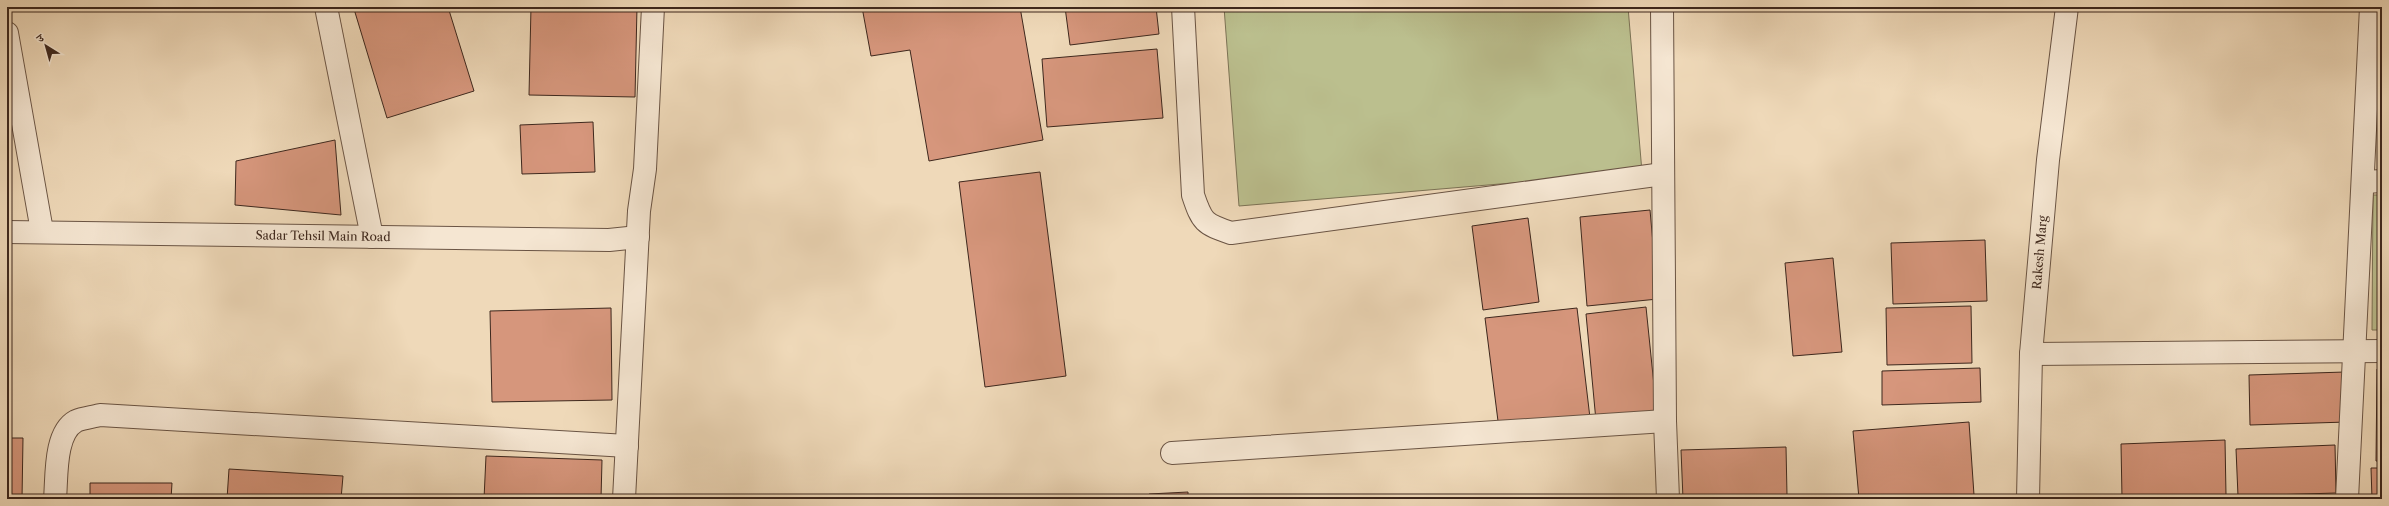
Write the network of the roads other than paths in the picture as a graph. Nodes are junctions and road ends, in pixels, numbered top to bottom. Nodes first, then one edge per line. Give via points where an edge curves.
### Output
1 (326, 7) edge
2 (652, 7) edge
3 (1183, 7) edge
4 (1662, 7) edge
5 (2067, 7) edge
6 (2371, 7) edge
7 (7, 33) edge
8 (1663, 174) junction
9 (2373, 181) edge
10 (42, 231) junction
11 (7, 232) edge
12 (372, 237) junction
13 (638, 237) junction
14 (2354, 351) junction
15 (2382, 351) edge
16 (2031, 354) junction
17 (1666, 421) junction
18 (627, 446) junction
19 (1172, 453) dead end
20 (55, 499) edge
21 (624, 499) edge
22 (1668, 499) edge
23 (2028, 499) edge
24 (2347, 499) edge

1 - 12 street
2 - 13 street via 645,169
3 - 8 street via 1193,195 1199,212 1209,226 1231,233
4 - 8 street
5 - 16 street, Rakesh Marg via 2048,160
6 - 9 street
7 - 10 street
8 - 17 street
9 - 14 street
10 - 11 street, Sadar Tehsil Main Road
10 - 12 street, Sadar Tehsil Main Road
12 - 13 street, Sadar Tehsil Main Road via 602,240
13 - 18 street
14 - 15 street
14 - 16 street
14 - 24 street
16 - 23 street, Rakesh Marg
17 - 19 street
17 - 22 street
18 - 20 street via 100,414 76,421 63,435 58,457
18 - 21 street

